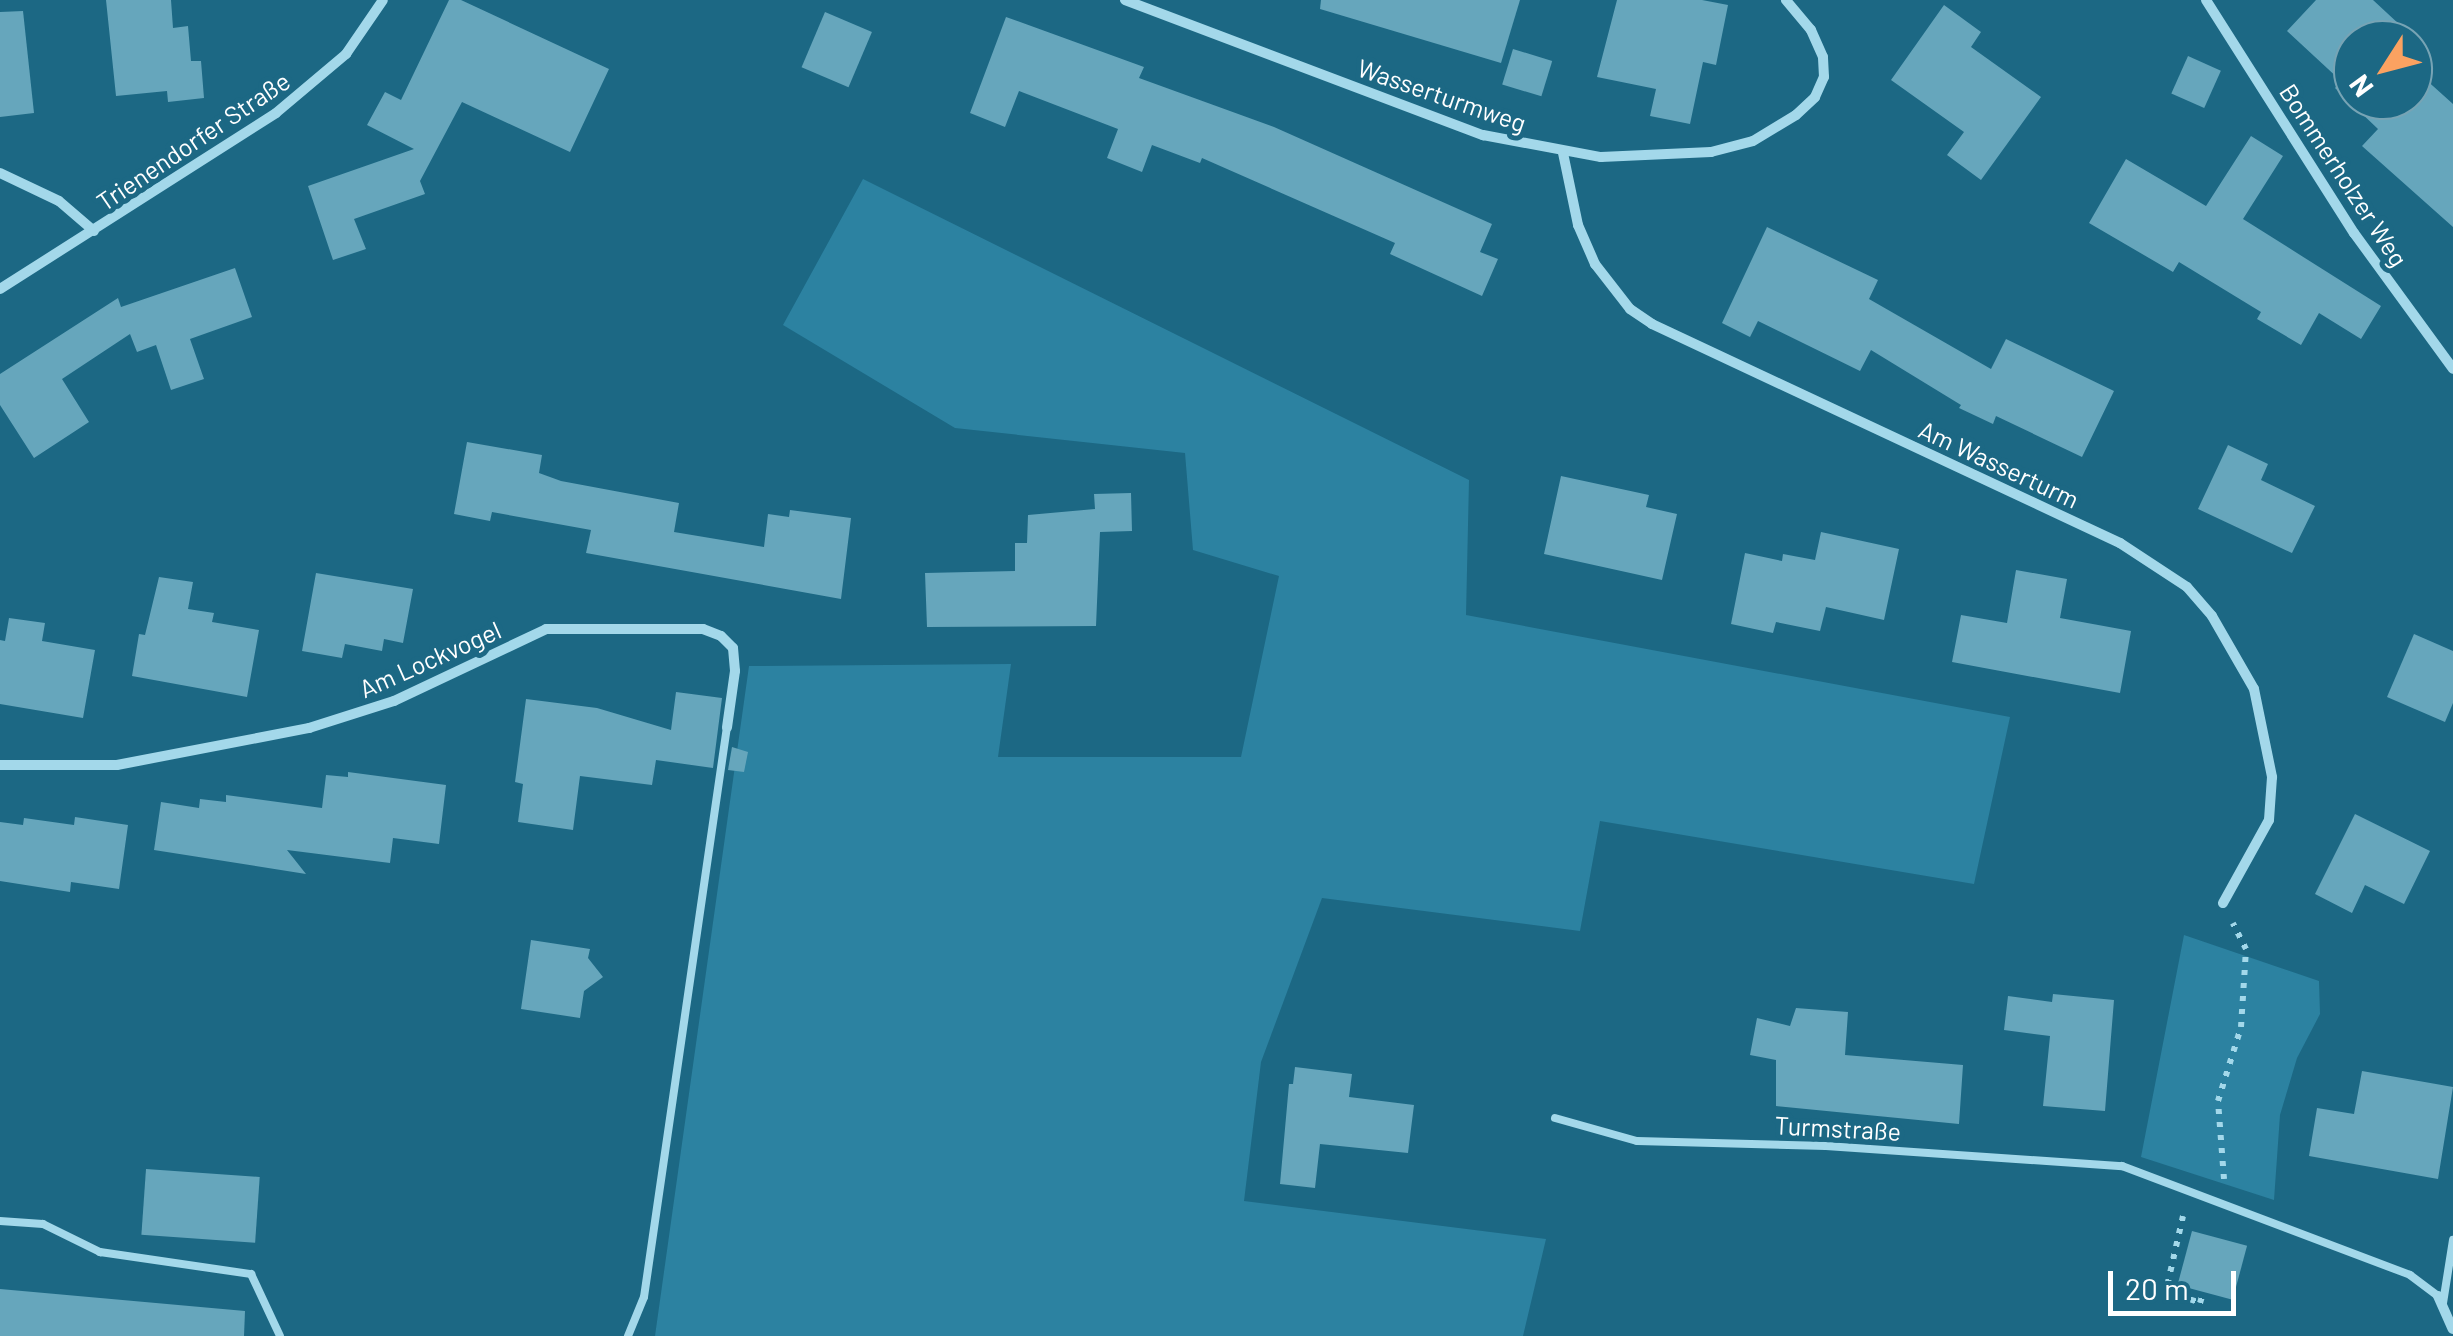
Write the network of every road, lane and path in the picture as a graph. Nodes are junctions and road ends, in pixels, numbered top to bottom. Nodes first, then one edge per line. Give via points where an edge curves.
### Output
1 (383, 0) edge
2 (1125, 0) edge
3 (1786, 0) edge
4 (2206, 0) edge
5 (1563, 153) junction
6 (0, 173) edge
7 (94, 231) junction
8 (0, 289) edge
9 (2453, 369) edge
10 (727, 727) joint
11 (0, 765) edge
12 (2223, 903) joint
13 (1556, 1118) dead end
14 (2188, 1190) junction
15 (2226, 1205) junction
16 (0, 1221) edge
17 (2453, 1240) edge
18 (2203, 1293) dead end
19 (2444, 1298) edge
20 (2453, 1329) edge
21 (280, 1336) edge
22 (628, 1336) edge

1 - 7 street, Trienendorfer Straße via 346,54 316,82
2 - 5 street, Wasserturmweg via 1483,135
3 - 5 street, Wasserturmweg via 1811,30 1824,77 1815,96 1778,128 1711,152
4 - 9 street, Bommerholzer Weg via 2354,232
5 - 12 street, Am Wasserturm via 1595,264 1630,309 2120,543 2186,587 2212,616 2254,689 2272,777 2269,820
6 - 7 street via 59,201
7 - 8 street, Trienendorfer Straße
10 - 11 street, Am Lockvogel via 735,670 733,648 721,636 703,629 546,629 394,701 310,728 117,765
10 - 22 lane via 644,1296
12 - 15 path via 2246,949 2241,1027 2218,1100
13 - 14 lane, Turmstraße via 1637,1141 2122,1166
14 - 15 lane, Turmstraße
14 - 18 path via 2166,1291 2200,1303
15 - 19 lane, Turmstraße via 2410,1275
16 - 21 lane via 42,1224 100,1252 251,1274
17 - 19 lane
19 - 20 street

